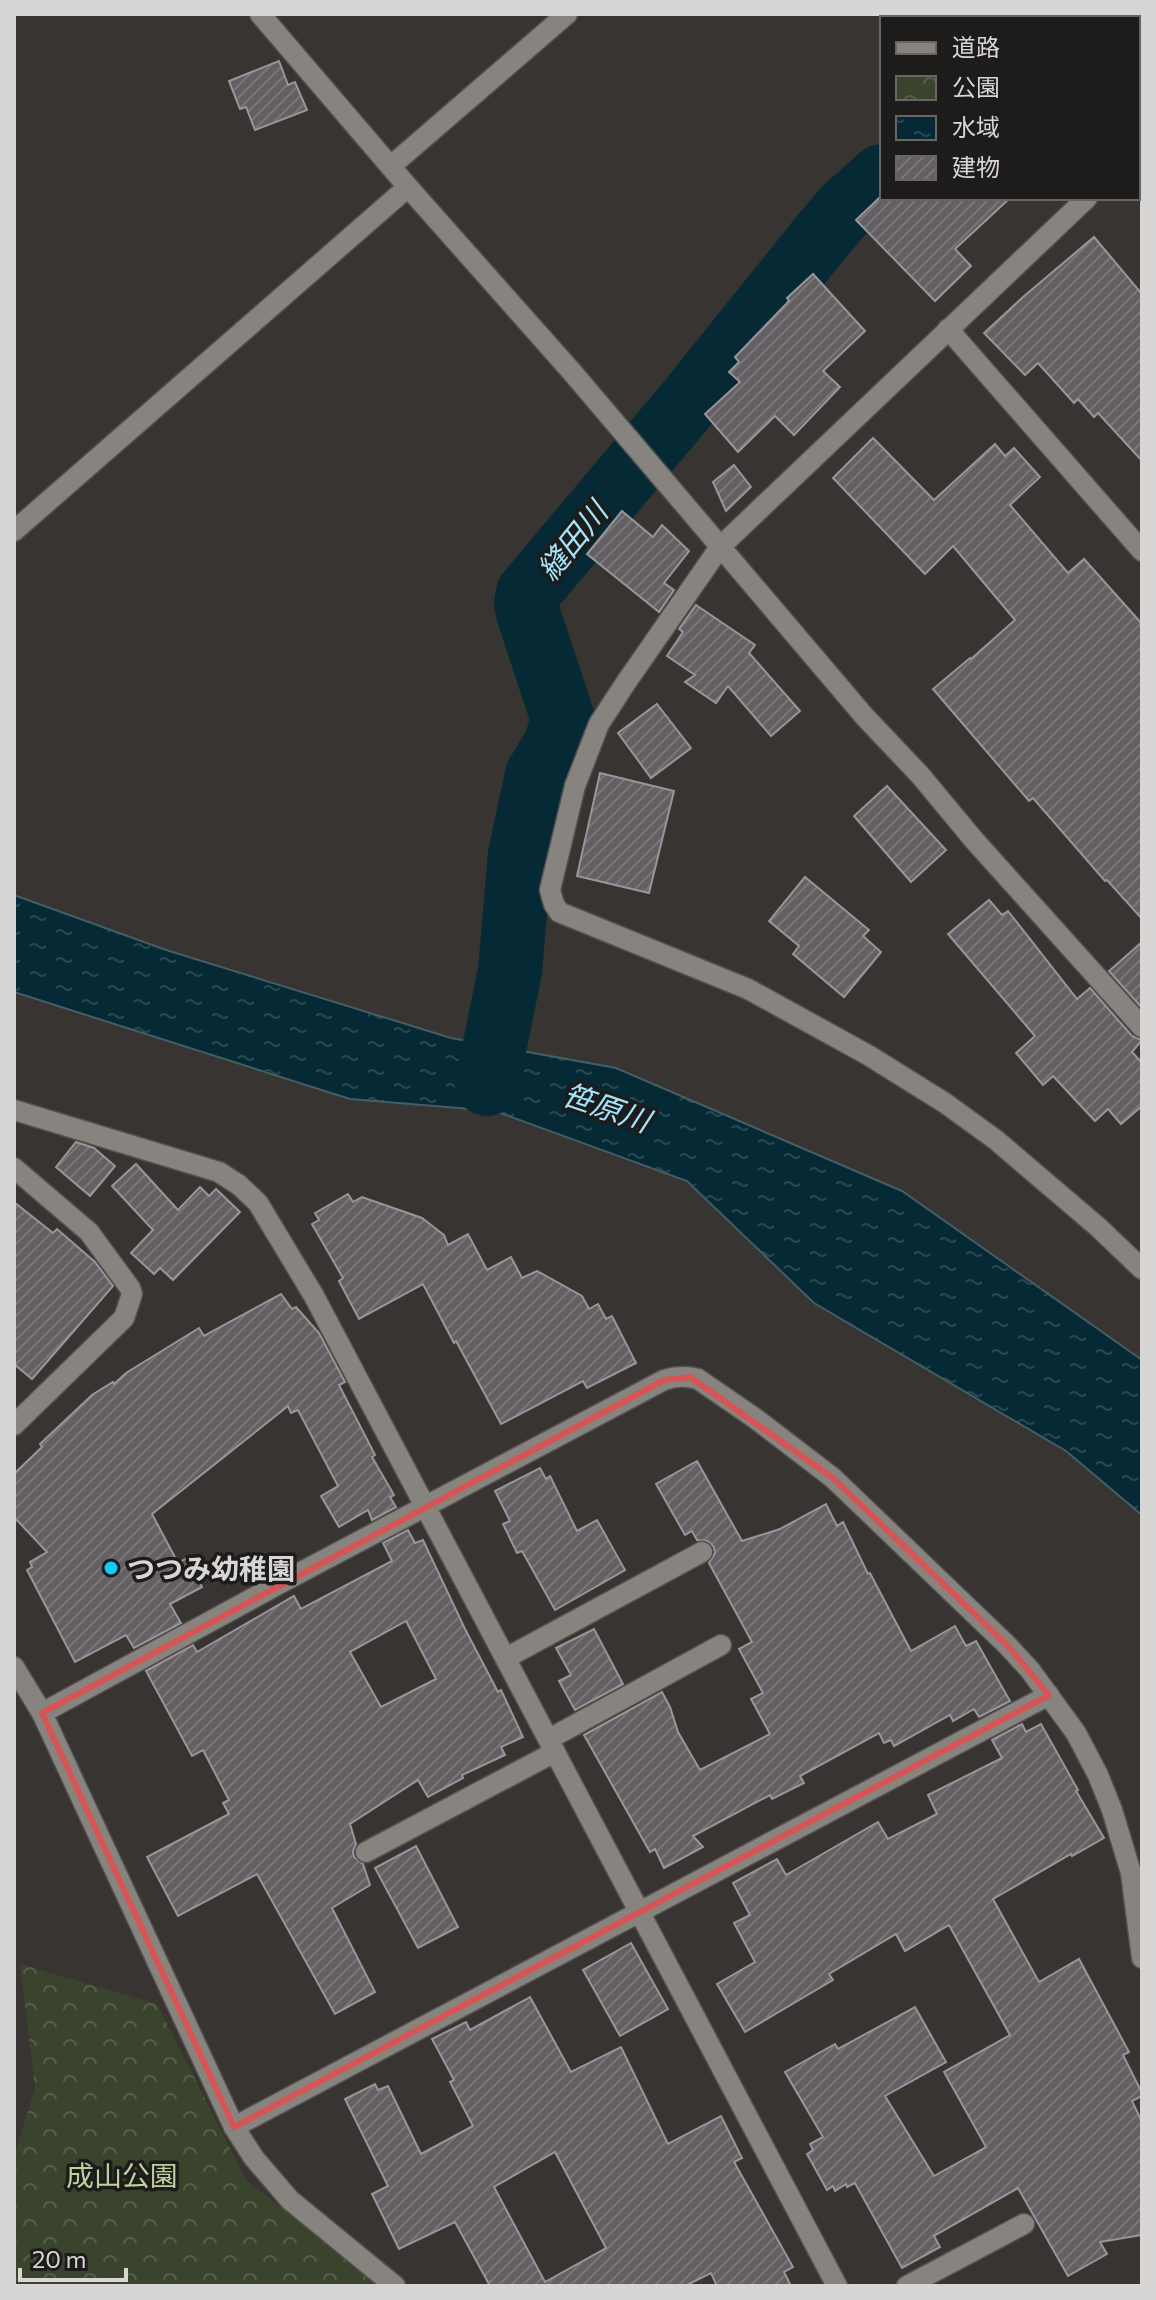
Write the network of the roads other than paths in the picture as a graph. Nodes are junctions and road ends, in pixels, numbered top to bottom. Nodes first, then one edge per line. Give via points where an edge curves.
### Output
1 (260, 14) edge
2 (567, 14) edge
3 (391, 166) junction
4 (408, 187) junction
5 (1085, 200) edge
6 (948, 329) junction
7 (14, 531) edge
8 (720, 547) junction
9 (1142, 551) edge
10 (1142, 1027) edge
11 (14, 1110) edge
12 (14, 1168) edge
13 (1142, 1269) edge
14 (17, 1417) edge
15 (425, 1506) junction
16 (702, 1552) dead end
17 (721, 1645) dead end
18 (506, 1658) junction
19 (14, 1667) edge
20 (1049, 1695) junction
21 (42, 1713) junction
22 (552, 1745) junction
23 (366, 1852) dead end
24 (639, 1914) junction
25 (1142, 1958) edge
26 (234, 2127) junction
27 (1024, 2224) dead end
28 (395, 2286) edge
29 (837, 2286) edge
30 (907, 2286) edge

1 - 3 street
2 - 3 street
3 - 4 street
4 - 7 street
4 - 8 street
5 - 6 street
6 - 8 street
6 - 9 street
8 - 10 street
8 - 13 street via 599,724 575,786 552,876 554,904 559,912 748,989 920,1087 996,1140
11 - 15 street via 219,1172 256,1200 314,1296
12 - 14 street via 89,1232 132,1294 124,1318
15 - 18 street
15 - 20 street via 664,1380 698,1379 833,1478 1007,1645
15 - 21 street
16 - 18 street
17 - 22 street
18 - 22 street
19 - 21 street
20 - 24 street
20 - 25 street via 1076,1733 1112,1810 1131,1873
21 - 26 street
22 - 23 street
22 - 24 street
24 - 26 street
24 - 29 street
26 - 28 street via 290,2200
27 - 30 street

